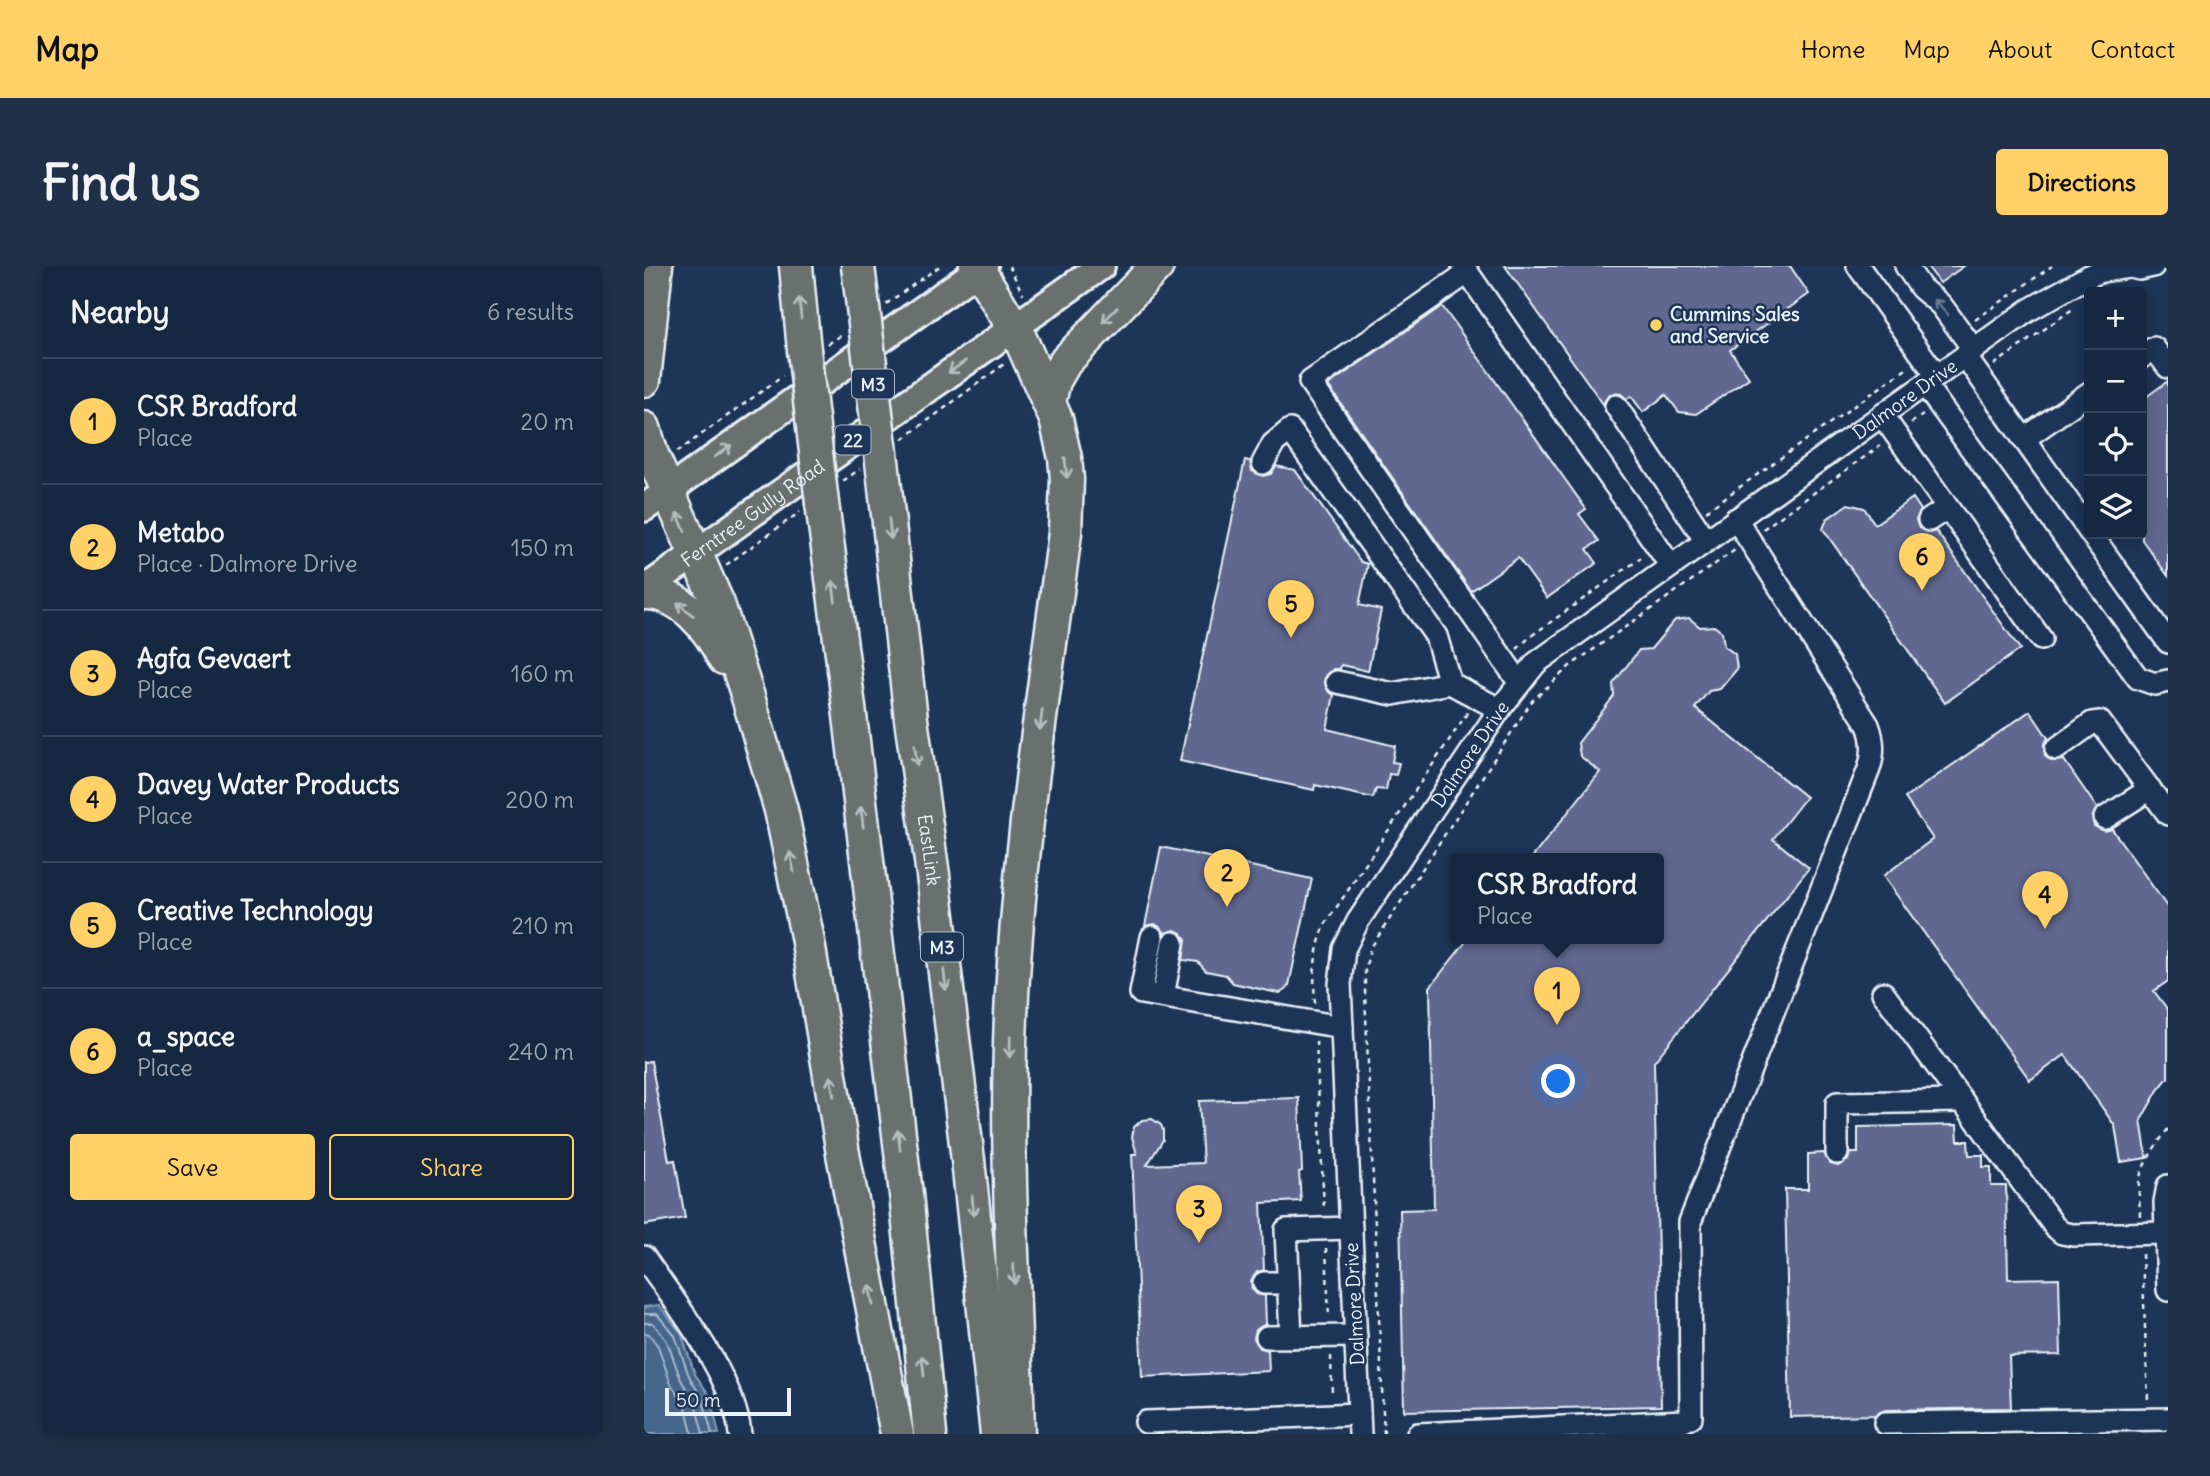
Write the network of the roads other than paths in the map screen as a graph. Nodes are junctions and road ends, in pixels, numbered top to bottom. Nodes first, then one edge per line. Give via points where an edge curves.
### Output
1 (656, 266) edge
2 (796, 266) edge
3 (859, 266) edge
4 (1101, 266) edge
5 (1157, 266) edge
6 (1858, 266) edge
7 (1906, 266) edge
8 (2077, 266) edge
9 (2152, 266) edge
10 (979, 267) edge
11 (2129, 267) edge
12 (1465, 269) edge
13 (2029, 310) junction
14 (1019, 339) junction
15 (1969, 353) junction
16 (2147, 353) edge
17 (2168, 367) edge
18 (644, 380) edge
19 (1931, 380) junction
20 (2084, 397) edge
21 (1049, 402) junction
22 (1616, 406) dead end
23 (1882, 415) junction
24 (644, 428) edge
25 (2024, 439) junction
26 (1263, 463) dead end
27 (656, 500) edge
28 (1947, 508) junction
29 (1736, 519) junction
30 (1929, 520) dead end
31 (2084, 524) edge
32 (2095, 539) edge
33 (1706, 541) junction
34 (700, 566) junction
35 (1671, 566) junction
36 (644, 592) edge
37 (2041, 639) dead end
38 (2168, 642) edge
39 (2168, 681) edge
40 (1337, 682) dead end
41 (1519, 682) junction
42 (1450, 683) junction
43 (1499, 709) junction
44 (2056, 749) dead end
45 (764, 753) junction
46 (2150, 789) junction
47 (2168, 814) edge
48 (2105, 818) dead end
49 (1152, 937) dead end
50 (1173, 943) dead end
51 (1884, 993) dead end
52 (1163, 996) junction
53 (1342, 1027) junction
54 (1962, 1101) junction
55 (1837, 1153) dead end
56 (2168, 1186) edge
57 (1351, 1228) junction
58 (2166, 1233) junction
59 (644, 1257) edge
60 (1264, 1283) dead end
61 (1288, 1283) junction
62 (2168, 1290) edge
63 (1356, 1336) junction
64 (1267, 1337) dead end
65 (1291, 1337) junction
66 (2159, 1419) edge
67 (1146, 1422) dead end
68 (1885, 1423) dead end
69 (1360, 1424) edge
70 (1282, 1425) edge
71 (740, 1434) edge
72 (897, 1434) edge
73 (930, 1434) edge
74 (997, 1434) edge
75 (1018, 1434) edge
76 (1418, 1434) edge

1 - 18 highway
73 -> 2 highway, bridge via 906,1194 820,500
3 -> 74 highway, EastLink / M3, bridge
4 - 14 main road, Ferntree Gully Road / 22
5 -> 21 highway via 1065,362
6 - 19 street via 1923,357
15 -> 7 street via 1960,331
8 - 13 street, Dalmore Drive
9 - 11 street, Dalmore Drive
10 - 14 highway
27 -> 10 main road
11 - 13 street, Dalmore Drive via 2089,276
12 - 35 street
12 - 41 street via 1310,382
13 - 15 street, Dalmore Drive
14 - 21 highway
14 -> 34 main road, Ferntree Gully Road / 22
15 - 19 street, Dalmore Drive
15 - 25 street via 1979,376
16 - 17 street via 2154,348
19 - 23 street, Dalmore Drive
19 - 39 street via 1938,403 2138,678 2155,684
20 - 25 street
21 -> 75 highway via 1065,458 1068,512 1024,851 1011,1014 1009,1123
22 - 33 street
23 - 28 street
23 - 29 street, Dalmore Drive
24 - 27 highway
25 - 31 street
26 - 42 street via 1273,444 1290,430 1434,634
34 -> 27 highway
28 - 30 street
28 - 37 street
29 - 33 street, Dalmore Drive
29 - 76 street via 1868,725 1873,752 1690,1222 1691,1417 1684,1421
32 - 38 street
33 - 35 street, Dalmore Drive
34 - 36 main road, Ferntree Gully Road / 22
34 - 45 highway via 730,640
35 - 41 street, Dalmore Drive via 1550,651
45 -> 36 highway via 717,644 681,605
40 - 42 street via 1393,694
41 - 43 street, Dalmore Drive
42 - 43 street
43 - 53 street, Dalmore Drive via 1348,940 1340,971
44 - 46 street via 2100,722
72 -> 45 highway via 792,858
46 - 47 street
46 - 48 street
49 - 52 street via 1141,993
50 - 52 street
51 - 54 street
52 - 53 street
53 - 57 street, Dalmore Drive
54 - 55 street via 1837,1103
54 - 58 street via 2062,1233
56 - 58 street
57 - 61 street via 1286,1230
57 - 63 street, Dalmore Drive
58 - 62 street
59 - 71 street via 711,1356 738,1418
60 - 61 street
61 - 65 street
63 - 65 street
63 - 69 street, Dalmore Drive
64 - 65 street
66 - 68 street
67 - 70 street
69 - 70 street via 1333,1415

